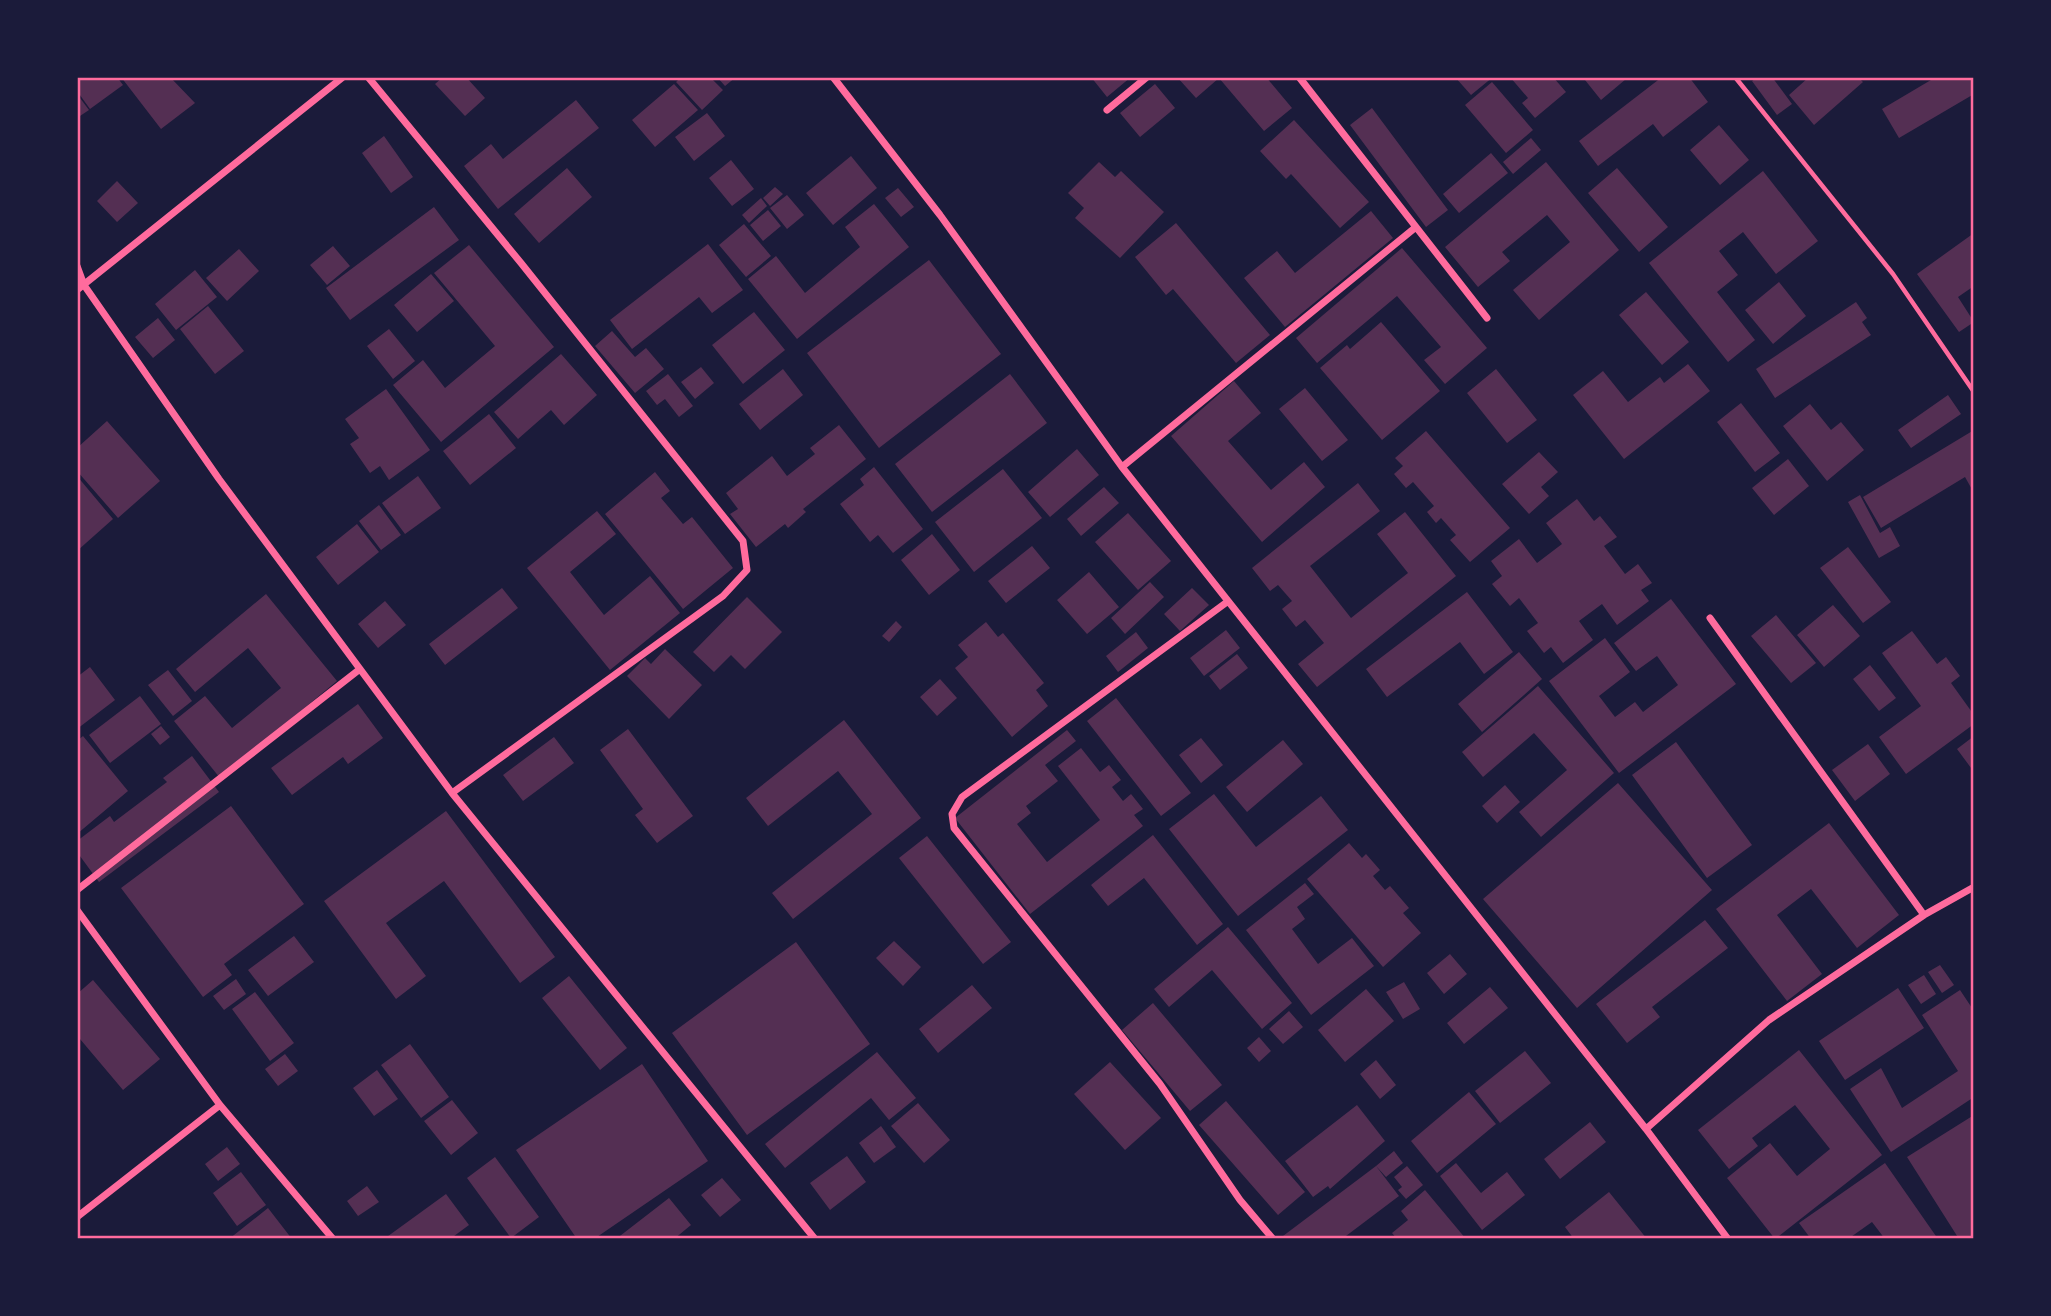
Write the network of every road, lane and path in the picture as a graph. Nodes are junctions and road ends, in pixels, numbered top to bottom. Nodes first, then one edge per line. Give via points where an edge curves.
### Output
1 (344, 77) edge
2 (368, 77) edge
3 (833, 77) edge
4 (1147, 77) edge
5 (1299, 77) edge
6 (1735, 77) edge
7 (1107, 110) dead end
8 (1416, 227) junction
9 (77, 266) edge
10 (80, 287) edge
11 (1488, 318) dead end
12 (1974, 392) edge
13 (1122, 467) junction
14 (1227, 602) junction
15 (1710, 618) dead end
16 (360, 669) junction
17 (452, 793) junction
18 (1974, 887) edge
19 (77, 890) edge
20 (77, 909) edge
21 (1924, 915) junction
22 (220, 1105) junction
23 (1646, 1129) junction
24 (77, 1217) edge
25 (333, 1239) edge
26 (814, 1239) edge
27 (1273, 1239) edge
28 (1728, 1239) edge

1 - 10 street
2 - 17 street via 743,541 747,570 723,596
3 - 13 street via 940,215
4 - 7 street
5 - 8 street
6 - 12 path via 1893,274
8 - 11 street
8 - 13 street
9 - 10 street
10 - 16 street
13 - 14 street
14 - 23 street
14 - 27 street via 962,797 952,814 954,828 1160,1084
15 - 21 street
16 - 17 street
16 - 19 street
17 - 26 street
18 - 21 street
20 - 22 street
21 - 23 street via 1769,1020
22 - 24 street
22 - 25 street
23 - 28 street

